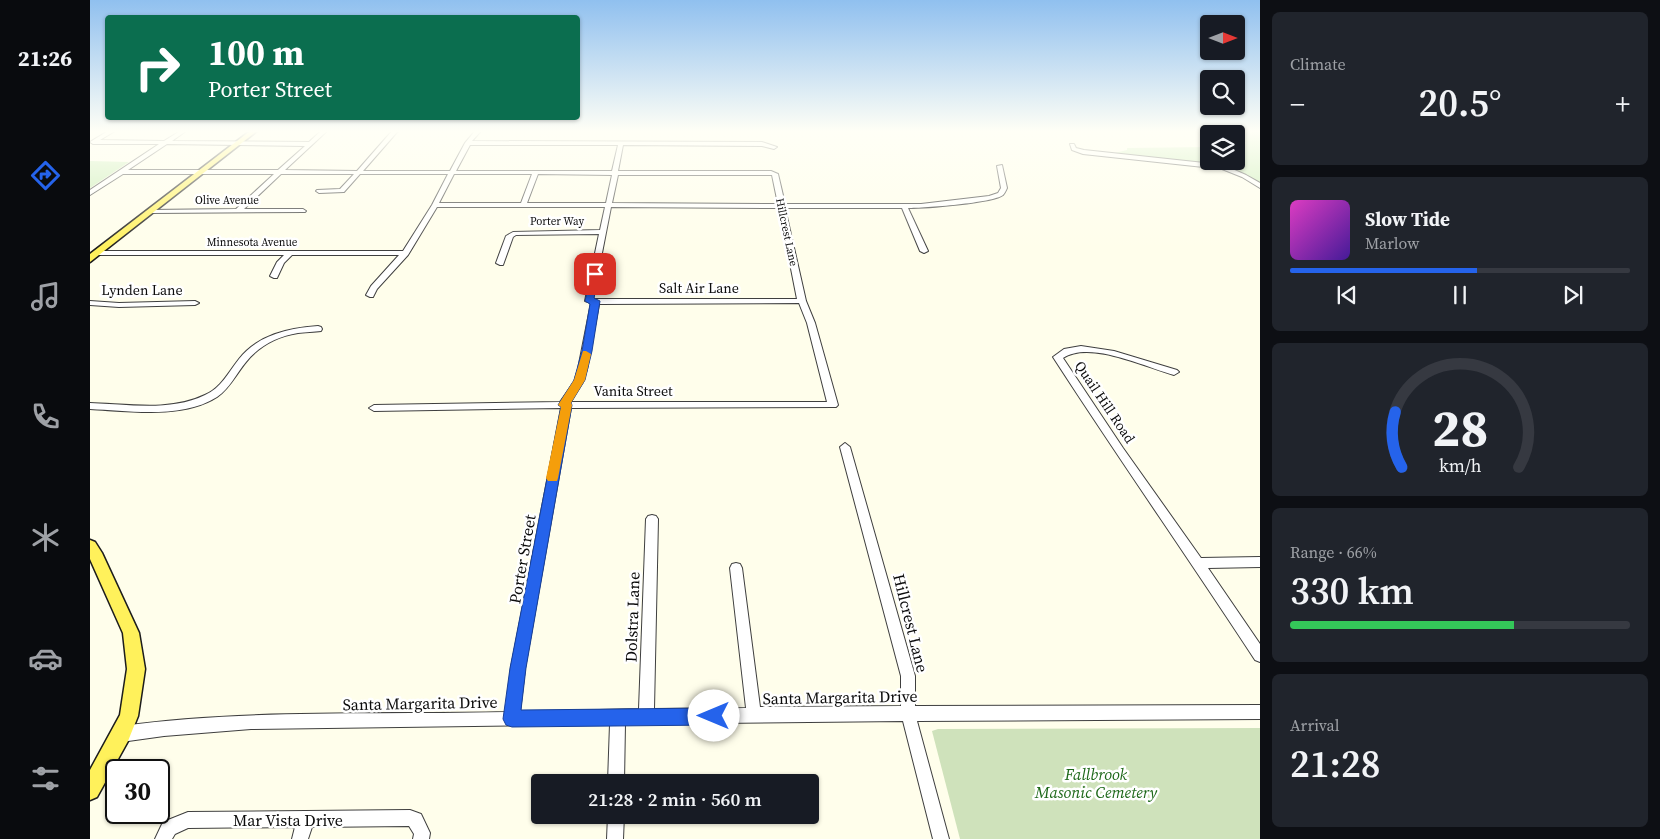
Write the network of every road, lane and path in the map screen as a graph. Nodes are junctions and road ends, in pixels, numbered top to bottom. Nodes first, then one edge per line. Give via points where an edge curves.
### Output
1 (124, 170) edge
2 (204, 170) edge
3 (282, 170) edge
4 (361, 170) edge
5 (452, 170) edge
6 (1001, 170) edge
7 (1230, 170) edge
8 (121, 172) junction
9 (536, 172) junction
10 (616, 172) junction
11 (200, 173) junction
12 (450, 173) junction
13 (278, 174) junction
14 (358, 174) junction
15 (1260, 186) edge
16 (319, 191) dead end
17 (90, 193) edge
18 (436, 205) junction
19 (523, 206) junction
20 (609, 206) junction
21 (781, 206) junction
22 (904, 206) junction
23 (239, 210) junction
24 (151, 211) junction
25 (304, 211) dead end
26 (604, 232) junction
27 (924, 251) dead end
28 (98, 253) junction
29 (290, 253) junction
30 (405, 253) junction
31 (90, 259) edge
32 (500, 263) dead end
33 (274, 276) dead end
34 (370, 295) dead end
35 (592, 301) junction
36 (802, 301) junction
37 (90, 303) edge
38 (195, 303) dead end
39 (318, 329) dead end
40 (1174, 372) dead end
41 (565, 405) junction
42 (834, 405) joint
43 (90, 406) edge
44 (374, 408) dead end
45 (845, 447) dead end
46 (652, 519) dead end
47 (90, 546) edge
48 (1260, 562) edge
49 (1198, 563) junction
50 (736, 568) dead end
51 (1260, 656) edge
52 (1260, 712) edge
53 (908, 713) junction
54 (618, 716) junction
55 (646, 716) junction
56 (754, 716) junction
57 (512, 719) junction
58 (121, 734) junction
59 (616, 774) edge
60 (90, 790) edge
61 (306, 820) junction
62 (616, 824) edge
63 (166, 834) edge
64 (300, 839) edge
65 (421, 839) edge
66 (615, 839) edge
67 (941, 839) edge

1 - 8 street
2 - 11 main road
3 - 13 street
4 - 14 street
5 - 12 street
6 - 22 street via 1004,188 1000,194 983,199
7 - 15 street
8 - 11 street
8 - 17 street
9 - 10 street
9 - 12 street
9 - 19 street
10 - 20 street, Porter Street
10 - 21 street, Hillcrest Lane via 773,173
11 - 13 street
11 - 24 main road
12 - 14 street
12 - 18 street
13 - 14 street
13 - 23 street
14 - 16 street via 342,192
18 - 19 street
18 - 30 street
19 - 20 street
20 - 21 street
20 - 26 street, Porter Street
21 - 22 street
21 - 36 street, Hillcrest Lane
22 - 27 street
23 - 24 street, Olive Avenue
23 - 25 street, Olive Avenue
24 - 28 main road
26 - 32 street, Porter Way via 515,233 510,236
26 - 35 street, Porter Street
28 - 29 street, Minnesota Avenue
28 - 31 main road
29 - 30 street, Minnesota Avenue
29 - 33 street
30 - 34 street
35 - 36 street, Salt Air Lane
35 - 41 street, Porter Street via 588,345 579,380
36 - 42 street, Hillcrest Lane
37 - 38 street, Lynden Lane
39 - 43 street via 292,331 271,338 244,360 228,383 202,400 162,407
40 - 49 street, Quail Hill Road via 1095,350 1069,350 1058,357
41 - 42 street, Vanita Street
41 - 44 street, Vanita Street
41 - 57 street, Porter Street via 518,668
45 - 53 street, Hillcrest Lane via 908,676
46 - 55 street, Dolstra Lane
47 - 58 main road via 131,633 136,669 129,716
48 - 49 street
49 - 51 street, Quail Hill Road
50 - 56 street
52 - 53 street, Santa Margarita Drive
53 - 56 street, Santa Margarita Drive
53 - 67 street, Hillcrest Lane
54 - 55 street, Santa Margarita Drive
54 - 57 street, Santa Margarita Drive
54 - 59 street
55 - 56 street, Santa Margarita Drive
57 - 58 street, Santa Margarita Drive via 251,723
58 - 60 main road
61 - 63 street, Mar Vista Drive via 188,820
61 - 64 street
61 - 65 street, Mar Vista Drive via 410,818 422,834
62 - 66 street

